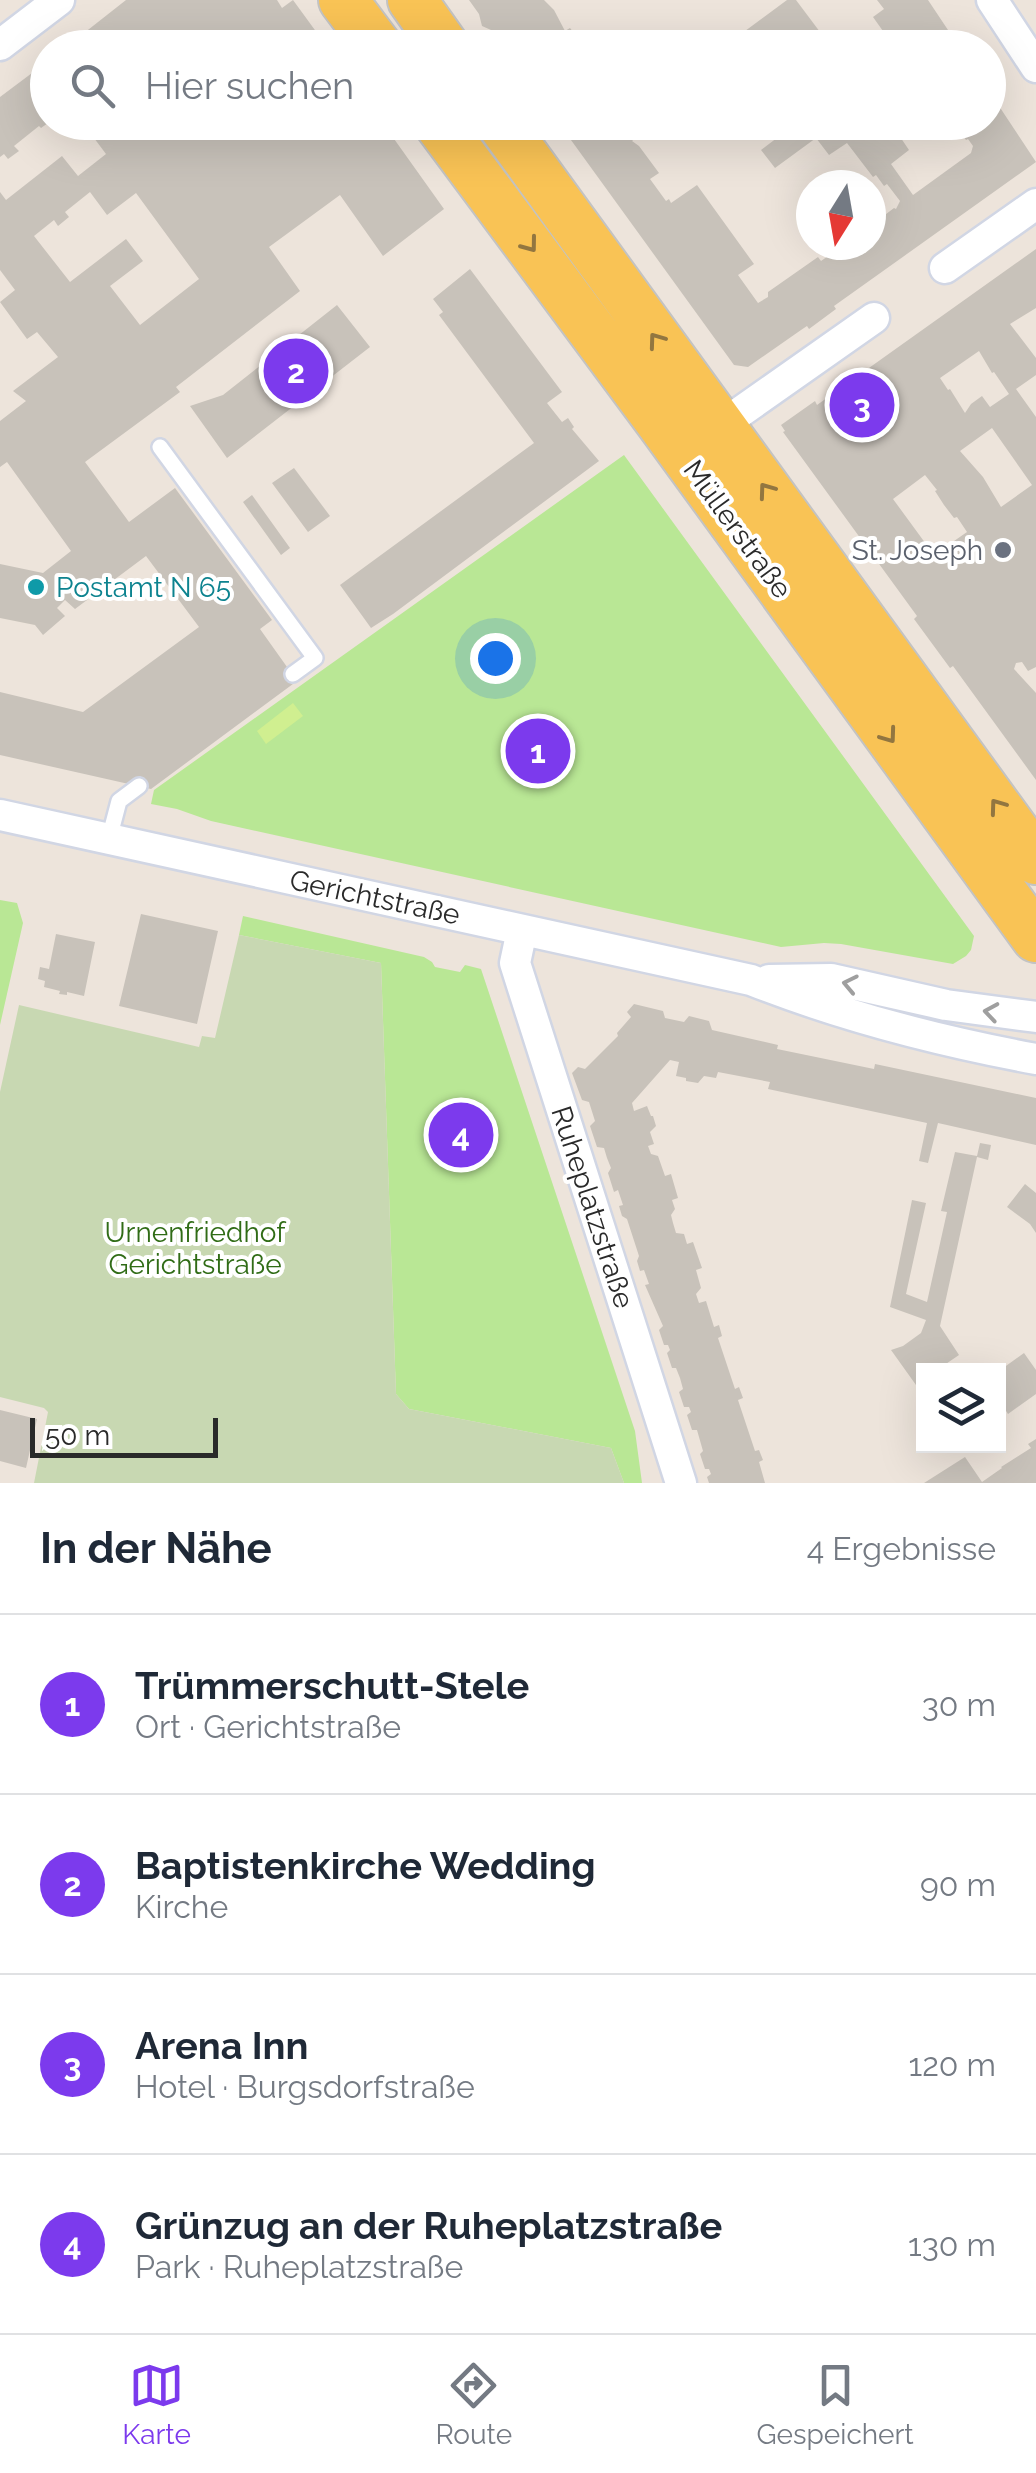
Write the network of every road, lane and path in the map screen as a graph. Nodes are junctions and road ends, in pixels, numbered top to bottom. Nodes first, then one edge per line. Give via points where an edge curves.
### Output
1 (59, 0) edge
2 (343, 0) edge
3 (412, 0) edge
4 (992, 0) edge
5 (366, 30) edge
6 (433, 30) edge
7 (0, 45) edge
8 (1036, 67) edge
9 (452, 140) edge
10 (511, 140) edge
11 (1036, 204) edge
12 (945, 268) dead end
13 (874, 318) dead end
14 (701, 439) junction
15 (160, 447) dead end
16 (293, 674) dead end
17 (134, 785) dead end
18 (0, 815) edge
19 (96, 836) junction
20 (1036, 860) edge
21 (522, 930) junction
22 (1036, 938) edge
23 (751, 980) junction
24 (946, 1005) junction
25 (1036, 1017) edge
26 (938, 1039) junction
27 (1036, 1060) edge
28 (681, 1483) edge

1 - 7 street
2 - 5 main road
3 - 6 main road
4 - 8 street
9 -> 14 main road, Müllerstraße
14 -> 10 main road, Müllerstraße
11 - 12 street
13 - 14 street
20 -> 14 main road, Müllerstraße
14 -> 22 main road, Müllerstraße
15 - 16 lane via 315,658
17 - 19 lane
18 - 19 street, Gerichtstraße
19 - 21 street, Gerichtstraße
21 - 23 street, Gerichtstraße
21 - 28 street, Ruheplatzstraße via 516,963
24 -> 23 street, Gerichtstraße via 831,980
23 - 26 street, Gerichtstraße
25 -> 24 street, Gerichtstraße
24 - 26 street
26 - 27 street, Gerichtstraße

